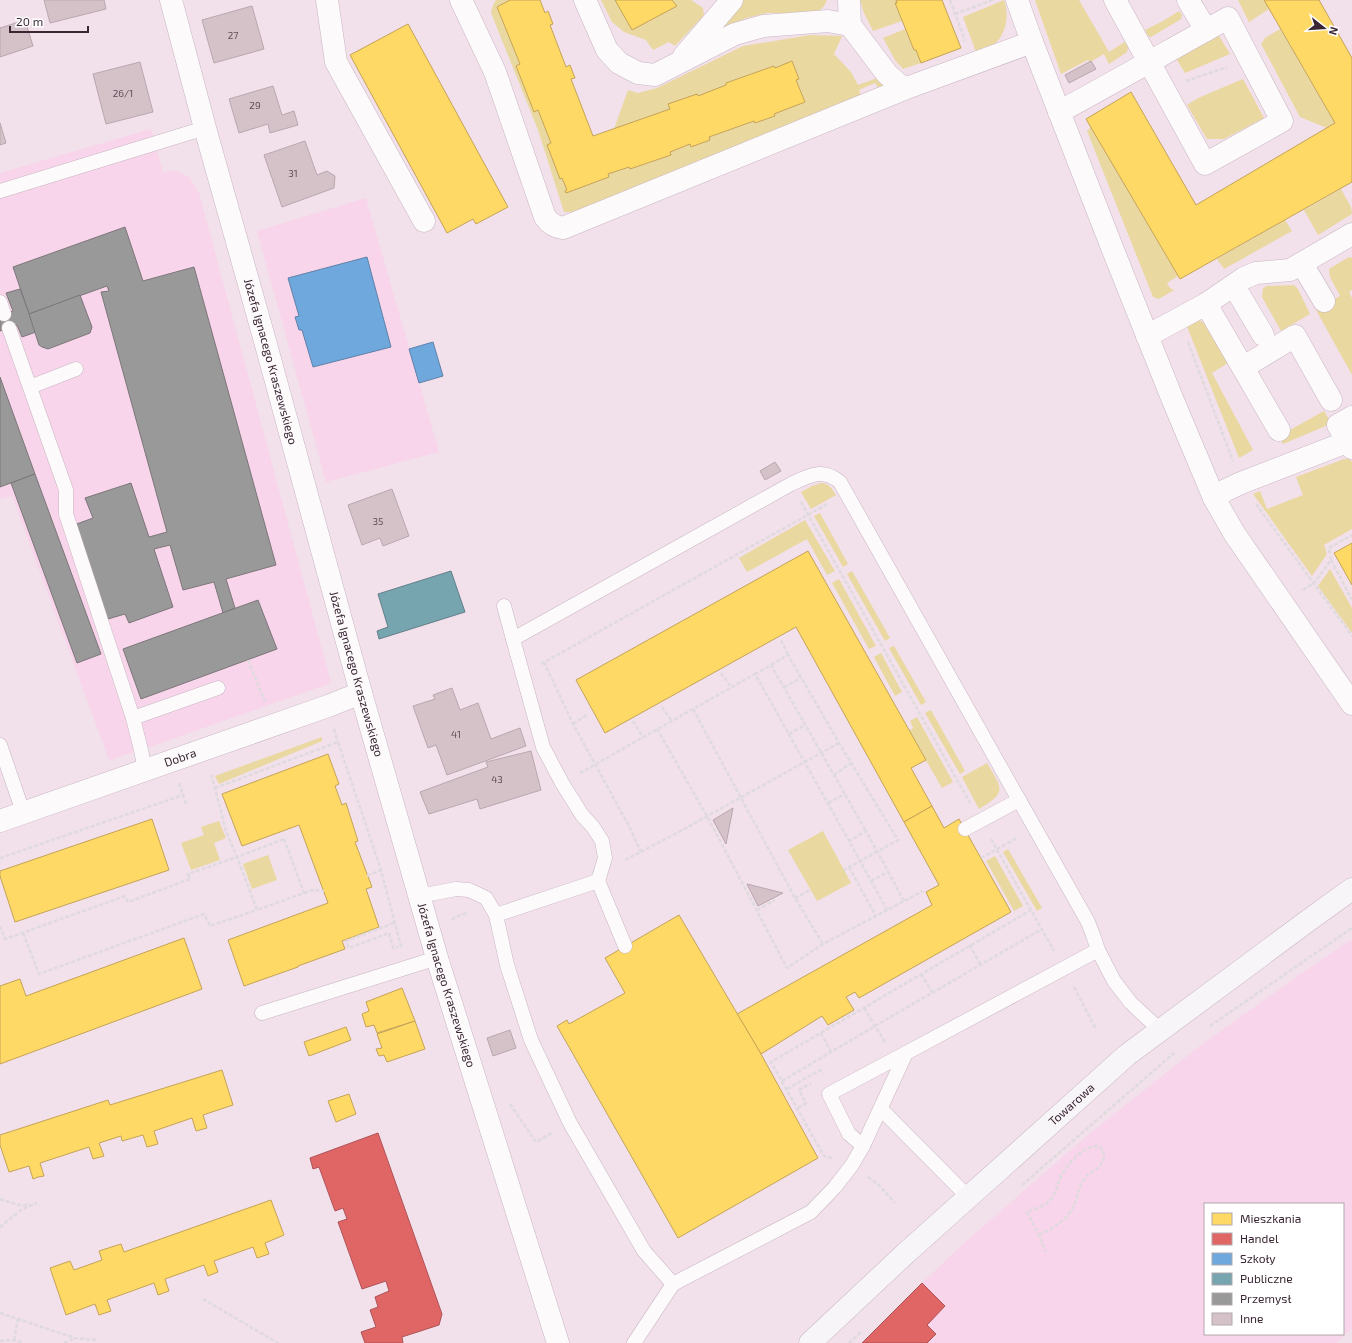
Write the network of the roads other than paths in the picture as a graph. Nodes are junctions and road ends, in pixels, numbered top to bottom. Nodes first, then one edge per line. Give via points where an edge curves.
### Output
1 (171, 0) edge
2 (327, 0) edge
3 (462, 0) edge
4 (585, 0) edge
5 (732, 0) edge
6 (849, 0) edge
7 (1017, 0) edge
8 (1115, 0) edge
9 (1188, 0) edge
10 (850, 25) junction
11 (1206, 30) junction
12 (1032, 42) junction
13 (1150, 62) junction
14 (676, 64) junction
15 (904, 89) junction
16 (1059, 112) junction
17 (205, 128) junction
18 (0, 191) edge
19 (424, 221) dead end
20 (1352, 234) edge
21 (1302, 264) junction
22 (1234, 286) junction
23 (1324, 301) dead end
24 (1206, 304) junction
25 (9, 328) dead end
26 (1263, 335) dead end
27 (1147, 336) junction
28 (1244, 367) junction
29 (76, 369) dead end
30 (30, 387) junction
31 (1331, 400) dead end
32 (1352, 417) edge
33 (1279, 430) dead end
34 (1351, 443) edge
35 (1214, 498) junction
36 (504, 606) dead end
37 (513, 639) junction
38 (1346, 681) edge
39 (218, 688) dead end
40 (361, 693) junction
41 (1352, 704) edge
42 (133, 718) junction
43 (0, 745) edge
44 (145, 770) junction
45 (1019, 800) junction
46 (23, 812) junction
47 (0, 821) edge
48 (965, 829) dead end
49 (598, 881) junction
50 (1352, 889) edge
51 (419, 896) junction
52 (493, 910) junction
53 (624, 946) dead end
54 (434, 948) junction
55 (1098, 950) junction
56 (262, 1013) dead end
57 (1160, 1030) junction
58 (901, 1055) junction
59 (881, 1109) junction
60 (863, 1146) junction
61 (968, 1197) junction
62 (673, 1284) junction
63 (558, 1343) edge
64 (634, 1343) edge
65 (810, 1343) edge

1 - 17 street, Józefa Ignacego Kraszewskiego
2 - 19 street via 336,62
3 - 15 street via 495,72 545,217 556,227 564,228
4 - 14 street via 607,50 619,63 638,73 655,75
5 - 14 street
6 - 10 street
7 - 12 street
8 - 13 street
9 - 11 street
10 - 14 street via 828,21 763,26 735,34
10 - 15 street via 887,74
11 - 13 street
11 - 13 street via 1228,18 1282,121 1205,164
12 - 15 street
12 - 16 street
13 - 16 street
16 - 27 street
17 - 18 lane
17 - 40 street, Józefa Ignacego Kraszewskiego
20 - 21 street
21 - 22 street via 1290,270 1256,273
21 - 23 street
22 - 24 street
22 - 26 street
24 - 27 street
24 - 28 street
25 - 30 lane
27 - 35 street
28 - 31 street via 1295,336
28 - 33 street
29 - 30 lane
30 - 42 lane via 66,490 66,514
32 - 34 street via 1338,424
34 - 35 street via 1241,483
35 - 38 street via 1234,533 1282,603
36 - 37 lane
37 - 45 lane via 804,477 827,474 840,482
37 - 49 lane via 543,746 562,783 602,841 605,858
38 - 41 street
39 - 42 lane
40 - 44 street, Dobra
40 - 51 street, Józefa Ignacego Kraszewskiego
42 - 44 lane
43 - 46 lane
44 - 46 street, Dobra
45 - 48 lane
45 - 55 lane via 1088,922
46 - 47 street, Dobra
49 - 52 lane
49 - 53 lane
50 - 57 main road, Towarowa
51 - 52 lane via 456,889 469,890 486,898
51 - 54 street, Józefa Ignacego Kraszewskiego
52 - 62 lane via 531,1040 570,1122 644,1251
54 - 56 lane
54 - 63 street, Józefa Ignacego Kraszewskiego
55 - 57 lane via 1114,981 1130,1003
55 - 58 lane
57 - 61 main road, Towarowa via 1127,1055
58 - 59 lane
58 - 60 lane via 829,1094 849,1134
59 - 60 lane
59 - 61 lane
60 - 62 lane via 835,1187 811,1212
61 - 65 main road, Towarowa
62 - 64 lane

